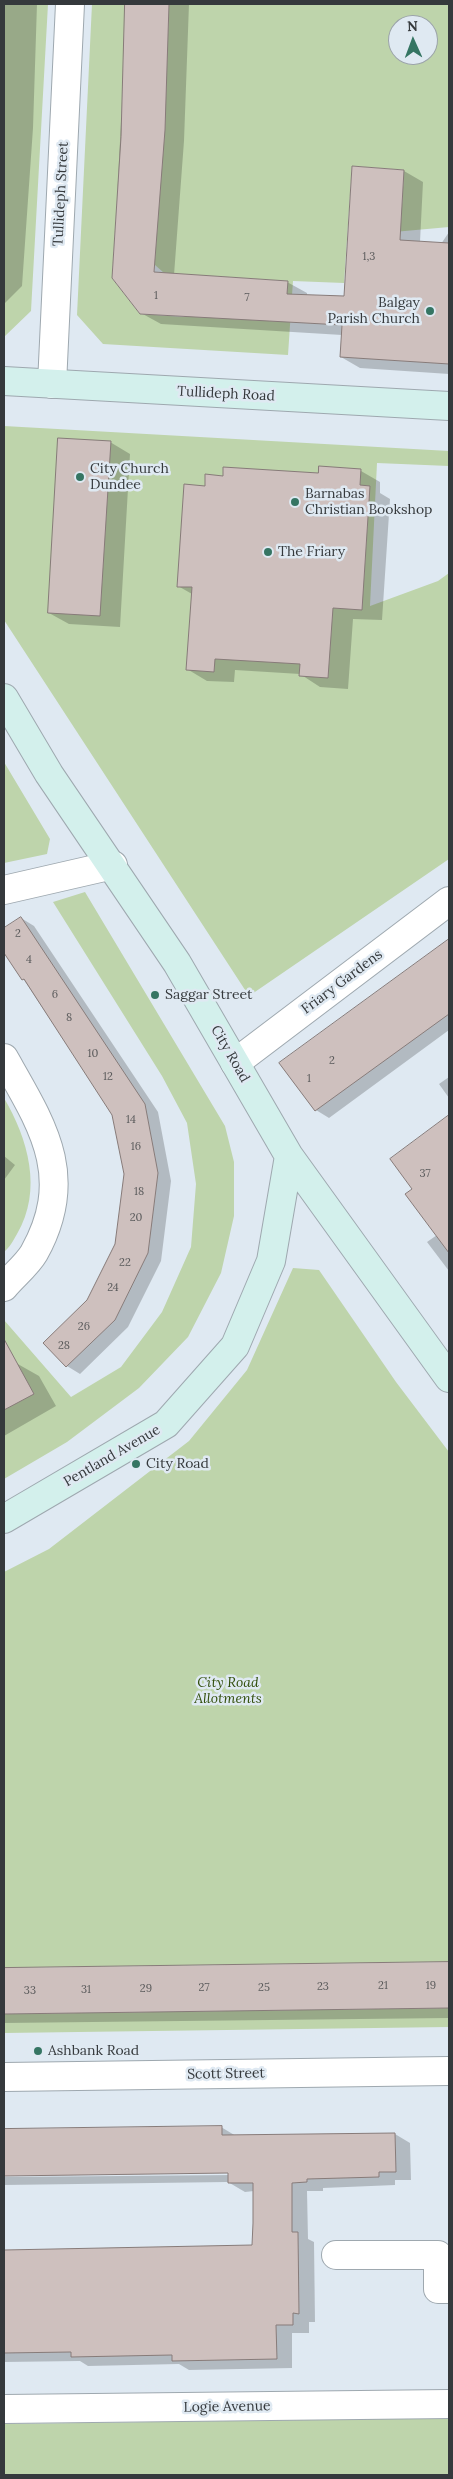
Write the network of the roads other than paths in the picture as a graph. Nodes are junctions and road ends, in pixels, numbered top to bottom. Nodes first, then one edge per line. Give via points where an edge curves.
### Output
1 (70, 4) edge
2 (4, 381) edge
3 (52, 384) junction
4 (449, 406) edge
5 (4, 698) edge
6 (112, 865) junction
7 (4, 890) edge
8 (449, 902) edge
9 (4, 1058) edge
10 (235, 1063) junction
11 (289, 1156) junction
12 (4, 1287) edge
13 (449, 1378) edge
14 (4, 1519) edge
15 (449, 2071) edge
16 (4, 2077) edge
17 (336, 2255) dead end
18 (449, 2288) edge
19 (449, 2404) edge
20 (4, 2409) edge

1 - 3 street, Tullideph Street
2 - 3 street, Tullideph Road
3 - 4 street, Tullideph Road
5 - 6 street, City Road via 50,774
6 - 7 street
6 - 10 street, City Road via 177,964
8 - 10 street, Friary Gardens
9 - 12 street via 40,1123 53,1164 52,1211 33,1254
10 - 11 street, City Road
11 - 13 street, City Road
11 - 14 street, Pentland Avenue via 271,1261 235,1346 166,1424
15 - 16 street, Scott Street
17 - 18 street via 438,2255 438,2288
19 - 20 street, Logie Avenue

